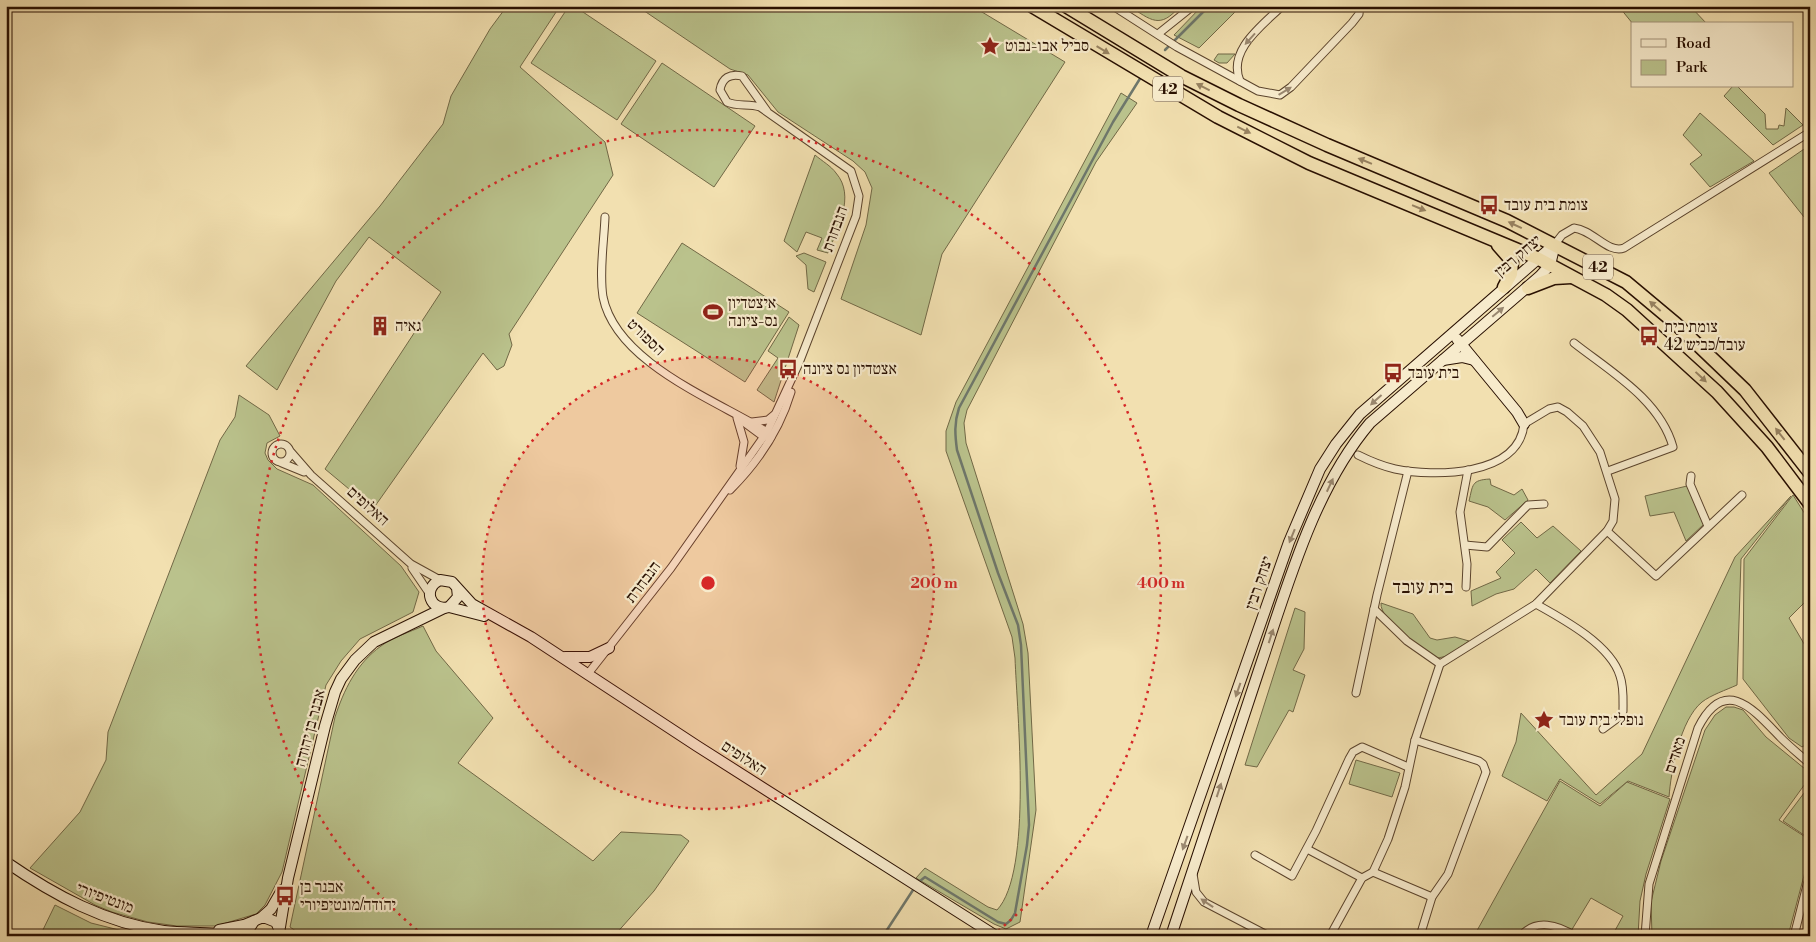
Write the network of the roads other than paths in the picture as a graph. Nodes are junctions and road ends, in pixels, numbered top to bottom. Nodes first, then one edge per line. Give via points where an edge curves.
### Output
1 (1032, 6) edge
2 (1066, 6) edge
3 (1113, 6) edge
4 (1193, 6) edge
5 (1282, 6) edge
6 (1360, 6) edge
7 (1158, 34) junction
8 (1238, 63) junction
9 (1220, 70) junction
10 (1240, 81) junction
11 (749, 84) junction
12 (740, 104) junction
13 (767, 111) junction
14 (1810, 132) edge
15 (605, 217) dead end
16 (1475, 231) junction
17 (1555, 244) junction
18 (1537, 258) junction
19 (1550, 265) junction
20 (1573, 277) junction
21 (1504, 287) junction
22 (1528, 288) junction
23 (1452, 332) junction
24 (1461, 343) junction
25 (1574, 344) dead end
26 (1474, 360) junction
27 (1440, 361) junction
28 (799, 363) junction
29 (728, 410) junction
30 (776, 414) junction
31 (737, 418) junction
32 (752, 422) junction
33 (1524, 424) junction
34 (768, 435) junction
35 (290, 452) junction
36 (1358, 455) dead end
37 (282, 463) junction
38 (1468, 470) junction
39 (1408, 471) junction
40 (1608, 471) junction
41 (738, 472) junction
42 (1810, 473) edge
43 (311, 475) junction
44 (1691, 476) dead end
45 (1742, 496) dead end
46 (717, 503) junction
47 (1544, 504) dead end
48 (1810, 504) edge
49 (1708, 526) junction
50 (1607, 531) junction
51 (1465, 545) junction
52 (405, 560) junction
53 (440, 580) junction
54 (1466, 587) dead end
55 (457, 588) junction
56 (430, 595) junction
57 (1536, 604) junction
58 (447, 608) junction
59 (1374, 609) junction
60 (414, 622) junction
61 (509, 624) junction
62 (609, 648) junction
63 (560, 655) junction
64 (1440, 664) junction
65 (587, 675) junction
66 (1356, 693) dead end
67 (1604, 728) dead end
68 (1415, 740) junction
69 (1810, 764) edge
70 (1408, 767) junction
71 (1308, 849) junction
72 (1255, 855) dead end
73 (6, 862) edge
74 (1193, 868) junction
75 (1373, 872) junction
76 (1810, 873) edge
77 (288, 878) junction
78 (1362, 878) junction
79 (1432, 897) junction
80 (965, 915) junction
81 (258, 920) junction
82 (283, 932) edge
83 (203, 933) junction
84 (233, 936) edge
85 (248, 936) edge
86 (985, 936) edge
87 (996, 936) edge
88 (1151, 936) edge
89 (1171, 936) edge
90 (1269, 936) edge
91 (1330, 936) edge
92 (1420, 936) edge
93 (1521, 936) edge
94 (1575, 936) edge
95 (1645, 936) edge
96 (1794, 936) edge

1 -> 16 highway, 42 via 1218,117 1309,163
17 -> 2 highway, 42 via 1238,105 1181,76
3 - 7 street
4 - 7 street
5 -> 8 street via 1247,41
10 -> 6 street via 1266,94 1286,92 1352,23 1359,14
7 - 9 street
8 - 9 street via 1229,70
8 - 10 street
9 - 10 street
11 - 12 street via 750,93
11 - 12 street via 742,76 736,75 726,77 721,85 721,95 726,102
11 - 13 street, הנבחרת
12 - 13 street, הנבחרת via 755,105
13 - 28 street, הנבחרת via 851,171 859,196 852,228
14 - 17 street via 1624,248 1611,248 1589,232 1574,228
15 - 29 street, הספורט via 602,290 616,330 658,367
16 - 18 highway, 42
16 - 21 highway via 1509,255 1511,274
17 - 18 street, יצחק רבין
17 - 19 street, יצחק רבין
42 -> 17 highway, 42 via 1745,390 1675,323 1626,282
18 - 19 highway, 42
18 - 21 street, יצחק רבין
19 - 20 highway, 42
19 - 22 street, יצחק רבין
20 - 22 highway via 1554,278
20 -> 48 highway, 42 via 1627,310 1718,392 1767,447
21 - 23 street, יצחק רבין
24 -> 22 street, יצחק רבין
23 - 24 street
23 -> 88 street, יצחק רבין via 1360,414 1320,469 1289,542
24 - 26 street
24 - 27 street, יצחק רבין
25 - 40 street via 1660,416 1673,447
26 - 27 street via 1462,357
26 - 33 street
74 -> 27 street, יצחק רבין via 1292,572 1335,474 1370,423
28 - 30 street, הנבחרת
28 - 34 street, הנבחרת via 784,414
29 - 31 street, הספורט
29 - 32 street, הספורט
30 - 32 street via 768,420
30 - 34 street, הנבחרת
31 - 34 street, הספורט
31 - 41 street via 744,442 744,455
32 - 34 street, הספורט
33 - 38 street via 1519,440 1508,452 1491,464
33 - 40 street via 1552,408 1564,409 1589,435
34 - 41 street, הנבחרת
34 - 46 street, הנבחרת via 745,474
35 - 37 street via 289,458
35 - 37 street via 288,446 282,444 274,447 272,456
35 - 43 street, האלופים
36 - 39 street via 1383,466
37 - 43 street, האלופים
38 - 39 street
38 - 51 street via 1460,512
39 - 59 street
40 - 50 street via 1616,507 1615,518
41 - 46 street, הנבחרת
43 - 52 street, האלופים
44 - 49 street via 1690,484
45 - 49 street
46 - 62 street, הנבחרת
47 - 51 street via 1528,505 1487,547
49 - 50 street via 1656,576
50 - 57 street
51 - 54 street
52 - 53 street, האלופים
52 - 56 street, האלופים
53 - 55 street via 448,581
53 - 56 street via 433,585
55 - 58 street via 456,602
55 - 61 street, האלופים via 472,604
56 - 58 street via 435,606
56 - 60 street
57 - 64 street
57 - 67 street via 1574,626 1614,663 1620,675 1623,711
58 - 60 street, אבנר בן יהודה
58 - 61 street, האלופים via 466,610
59 - 64 street via 1408,641
59 - 66 street
60 - 77 street, אבנר בן יהודה via 364,650 348,668 335,692
61 - 63 street, האלופים
62 - 63 street via 590,657
62 - 65 street, הנבחרת
63 - 65 street, האלופים
64 - 68 street
65 - 80 street, האלופים
68 - 70 street
68 - 79 street via 1479,761 1486,772 1448,874
69 - 95 street, מאדים via 1743,702 1724,702 1707,712 1698,728 1654,867 1647,899
70 - 71 street via 1358,748 1349,759
70 - 75 street via 1388,840
71 - 72 street via 1292,876
71 - 78 street
73 - 83 street, מונטיפיורי via 52,892 97,914 164,931
74 - 89 street, יצחק רבין
90 -> 74 street via 1202,900 1195,889
75 - 78 street
75 - 79 street
76 - 96 street
77 - 81 street, אבנר בן יהודה via 271,909
77 - 82 street, אבנר בן יהודה
78 - 91 street
79 - 92 street
80 - 86 street, האלופים
80 - 87 street, האלופים
81 - 82 street via 272,919
81 - 83 street, מונטיפיורי
81 - 85 street, אבנר בן יהודה via 249,929
83 - 84 street, מונטיפיורי
93 - 94 street via 1532,926 1552,925

